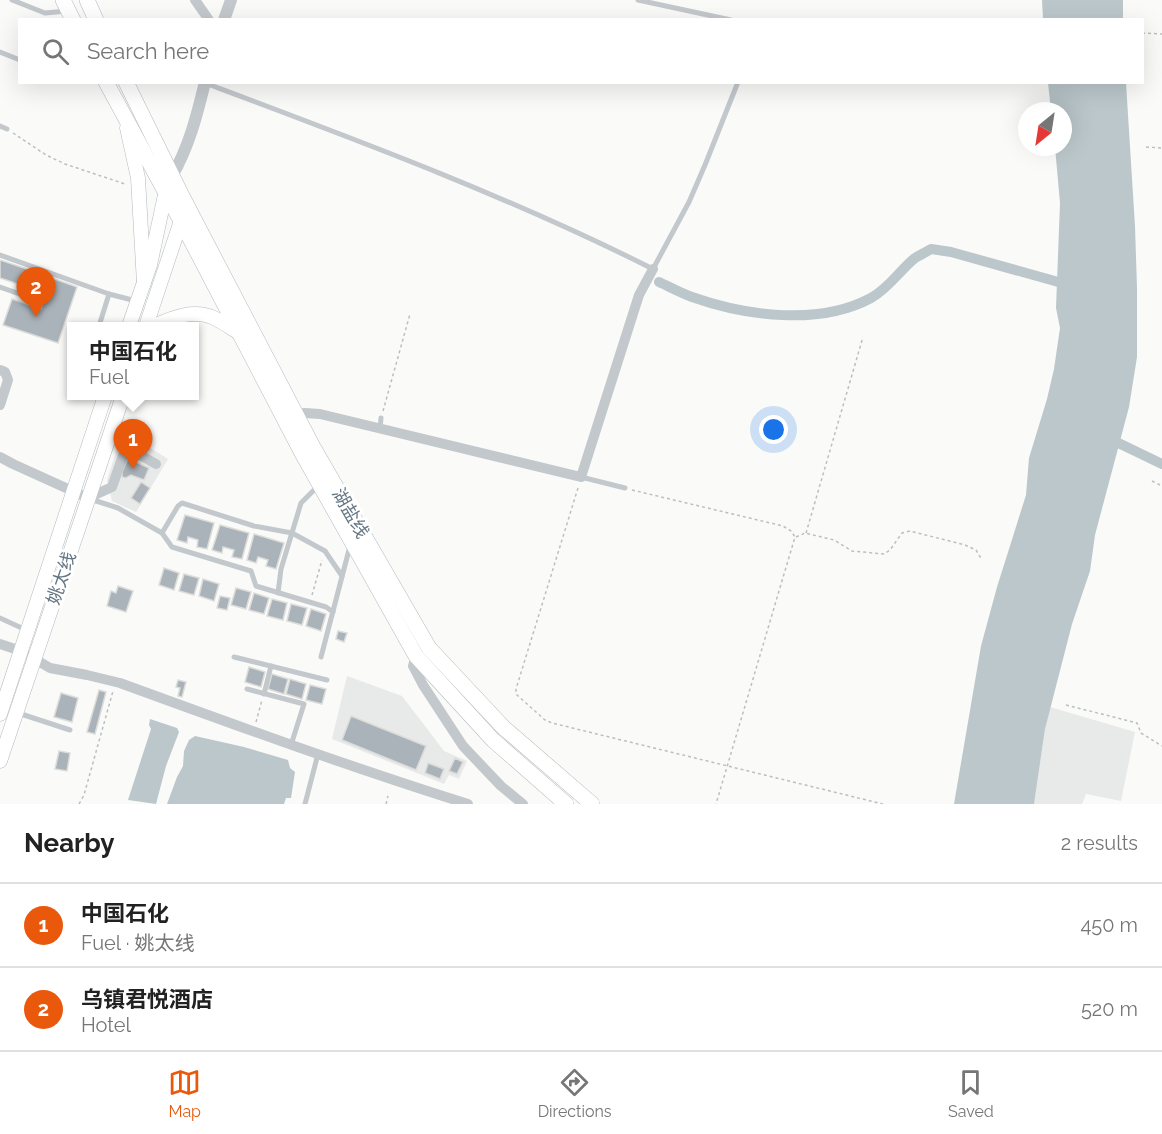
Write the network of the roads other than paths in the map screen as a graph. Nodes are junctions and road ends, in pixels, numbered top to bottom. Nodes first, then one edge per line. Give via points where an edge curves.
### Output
1 (12, 0) edge
2 (87, 0) edge
3 (195, 0) edge
4 (231, 0) edge
5 (638, 0) edge
6 (68, 10) edge
7 (95, 18) edge
8 (207, 18) edge
9 (225, 18) edge
10 (722, 18) edge
11 (0, 51) edge
12 (18, 59) edge
13 (107, 84) edge
14 (127, 84) edge
15 (205, 84) edge
16 (208, 84) edge
17 (737, 84) edge
18 (126, 120) junction
19 (0, 126) edge
20 (7, 129) road end
21 (172, 176) junction
22 (165, 195) junction
23 (183, 198) junction
24 (181, 221) junction
25 (0, 255) edge
26 (653, 269) junction
27 (46, 272) junction
28 (144, 283) junction
29 (0, 287) edge
30 (109, 294) junction
31 (137, 301) junction
32 (101, 322) edge
33 (131, 322) edge
34 (148, 322) edge
35 (164, 322) edge
36 (239, 333) junction
37 (0, 370) edge
38 (103, 400) edge
39 (122, 400) edge
40 (0, 405) edge
41 (296, 414) junction
42 (112, 427) junction
43 (126, 447) junction
44 (0, 457) edge
45 (156, 464) dead end
46 (581, 477) junction
47 (320, 484) junction
48 (625, 488) road end
49 (73, 491) junction
50 (88, 498) junction
51 (162, 533) junction
52 (291, 533) junction
53 (351, 541) junction
54 (342, 576) junction
55 (278, 593) junction
56 (333, 612) junction
57 (0, 618) edge
58 (28, 630) junction
59 (0, 644) edge
60 (21, 651) junction
61 (416, 656) junction
62 (234, 657) dead end
63 (321, 657) dead end
64 (34, 659) junction
65 (271, 666) junction
66 (327, 680) dead end
67 (247, 689) dead end
68 (264, 694) junction
69 (16, 712) junction
70 (0, 714) edge
71 (70, 730) dead end
72 (291, 745) junction
73 (318, 754) junction
74 (0, 761) edge
75 (562, 801) edge
76 (305, 804) edge
77 (468, 804) edge
78 (523, 804) edge
79 (592, 804) edge

1 - 6 lane via 45,13
2 - 7 main road
3 - 8 street
4 - 9 street
5 - 10 lane
11 - 12 lane
13 - 18 main road, 湖盐线
14 - 21 main road, 湖盐线
15 - 21 street via 188,143
16 - 26 lane via 399,156 551,219
17 - 26 lane via 693,193
18 - 22 main road, 湖盐线
18 - 28 main road via 138,178
19 - 20 lane
21 - 22 main road
21 - 23 main road, 湖盐线
22 - 24 main road, 湖盐线
22 - 28 main road
23 - 24 main road
23 - 41 main road, 湖盐线
24 - 34 main road
24 - 36 main road, 湖盐线
25 - 27 lane
26 - 46 street via 639,295
27 - 29 lane via 37,300
27 - 30 lane
28 - 31 main road
30 - 31 lane
30 - 32 lane
31 - 33 main road
35 - 36 main road via 201,314
36 - 47 main road, 湖盐线
37 - 40 street via 8,381
38 - 49 main road, 姚太线
39 - 42 main road, 姚太线
41 - 46 street via 380,423
41 - 79 main road, 湖盐线 via 429,648 503,727
42 - 43 street
42 - 50 main road, 姚太线
43 - 45 street
43 - 50 street via 112,487
44 - 49 street
46 - 48 lane
47 - 52 lane via 301,503
47 - 53 main road, 湖盐线
49 - 50 street
49 - 58 main road, 姚太线
50 - 51 lane via 118,508
50 - 64 main road, 姚太线
51 - 52 lane via 182,503 254,526
51 - 55 lane via 172,547 251,571 256,586
52 - 54 lane via 325,552
52 - 55 lane
53 - 54 lane
53 - 61 main road, 湖盐线
54 - 56 lane
55 - 56 lane
56 - 63 lane
57 - 58 lane
58 - 60 main road, 姚太线
59 - 60 street
60 - 64 street
60 - 70 main road, 姚太线
61 - 75 main road, 湖盐线 via 493,740
61 - 78 street via 413,666 463,746
62 - 65 lane
64 - 69 main road, 姚太线
64 - 72 street via 50,668 115,682
65 - 66 lane
65 - 68 lane
67 - 68 lane
68 - 72 lane via 304,704
69 - 71 lane
69 - 74 main road, 姚太线
72 - 73 street
73 - 76 lane
73 - 77 street

